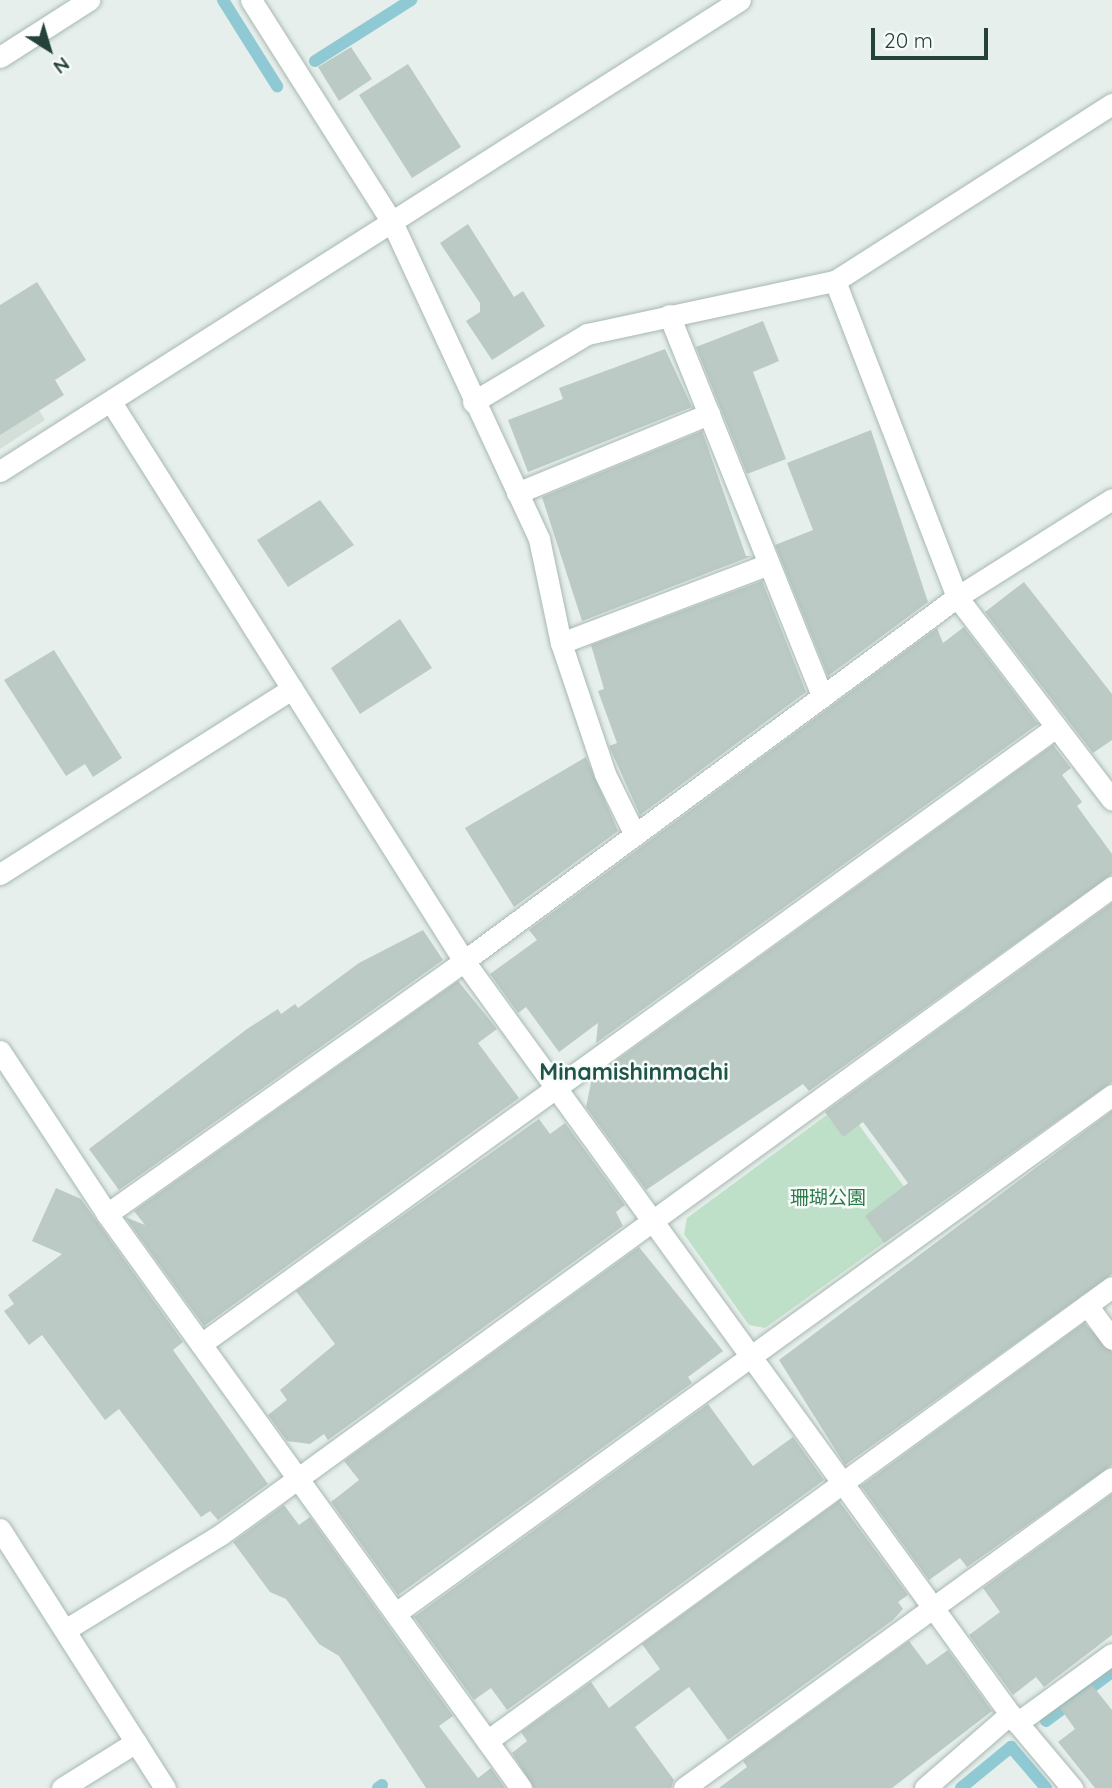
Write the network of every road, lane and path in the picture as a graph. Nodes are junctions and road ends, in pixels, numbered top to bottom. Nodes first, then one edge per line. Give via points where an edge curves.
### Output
1 (89, 0) edge
2 (251, 0) edge
3 (740, 0) edge
4 (0, 57) edge
5 (1112, 104) edge
6 (392, 222) junction
7 (835, 281) junction
8 (669, 315) junction
9 (110, 402) junction
10 (473, 402) junction
11 (709, 414) junction
12 (0, 471) edge
13 (517, 493) junction
14 (1112, 499) edge
15 (769, 564) junction
16 (957, 597) junction
17 (561, 643) junction
18 (292, 689) junction
19 (822, 696) junction
20 (1056, 726) junction
21 (1112, 800) edge
22 (635, 835) junction
23 (0, 874) edge
24 (1112, 887) edge
25 (464, 961) junction
26 (0, 1051) edge
27 (556, 1087) junction
28 (1112, 1095) edge
29 (107, 1214) junction
30 (653, 1221) junction
31 (1112, 1287) edge
32 (1087, 1305) junction
33 (1112, 1339) edge
34 (201, 1344) junction
35 (751, 1356) junction
36 (1112, 1478) edge
37 (298, 1479) junction
38 (843, 1483) junction
39 (0, 1529) edge
40 (933, 1608) junction
41 (396, 1613) junction
42 (65, 1630) junction
43 (1112, 1654) edge
44 (1014, 1718) junction
45 (487, 1741) junction
46 (135, 1742) junction
47 (62, 1788) edge
48 (165, 1788) edge
49 (521, 1788) edge
50 (684, 1788) edge
51 (925, 1788) edge
52 (1072, 1788) edge

1 - 4 street
2 - 6 street
3 - 6 street
5 - 7 street
6 - 9 street
6 - 10 street
7 - 8 street
7 - 16 street
8 - 10 street via 587,334
8 - 11 street
9 - 12 street
9 - 18 street
10 - 13 street
11 - 13 street
11 - 15 street
13 - 17 street via 540,539
14 - 16 street
15 - 17 street
15 - 19 street
16 - 19 street
16 - 20 street
17 - 22 street via 605,774
18 - 23 street
18 - 25 street
19 - 22 street
20 - 21 street
20 - 27 street
22 - 25 street
24 - 30 street
25 - 27 street
25 - 29 street
26 - 29 street
27 - 30 street
27 - 34 street
28 - 35 street
29 - 34 street
30 - 35 street
30 - 37 street
31 - 32 street
32 - 33 street
32 - 38 street
34 - 37 street
35 - 38 street
35 - 41 street
36 - 40 street
37 - 41 street
37 - 42 street via 220,1535
38 - 40 street
38 - 45 street
39 - 42 street
40 - 44 street
40 - 50 street
41 - 45 street
42 - 46 street
43 - 44 street
44 - 51 street
44 - 52 street
45 - 49 street
46 - 47 street
46 - 48 street

